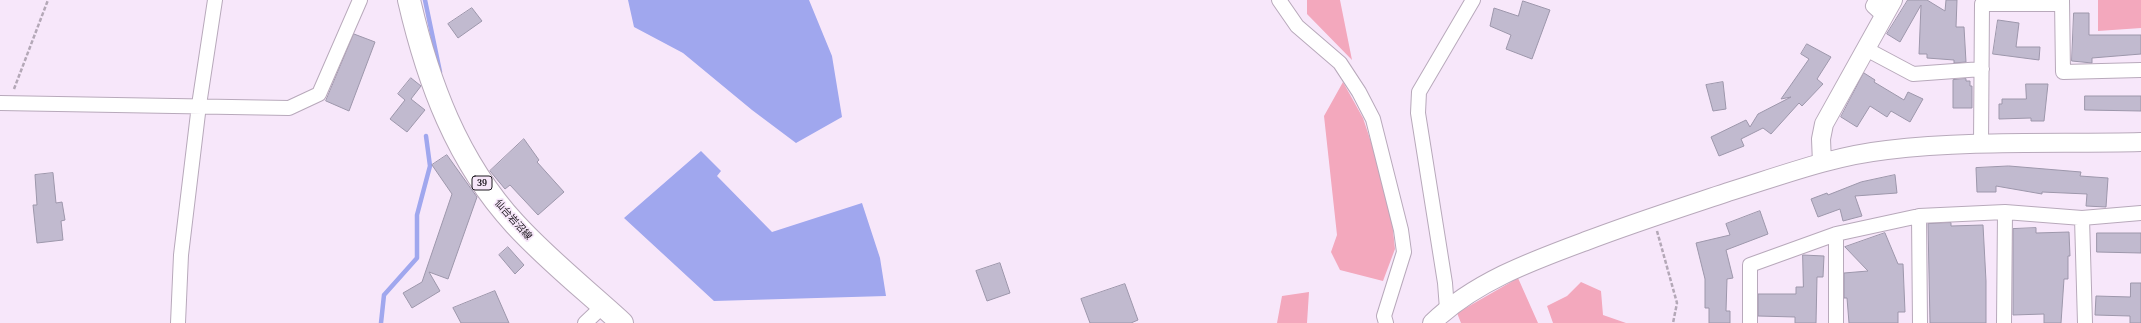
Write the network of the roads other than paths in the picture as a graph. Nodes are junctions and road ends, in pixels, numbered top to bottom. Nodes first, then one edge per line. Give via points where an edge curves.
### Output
1 (215, 0) edge
2 (360, 0) edge
3 (409, 0) edge
4 (1279, 0) edge
5 (1473, 0) edge
6 (1876, 0) edge
7 (1893, 0) edge
8 (1982, 2) edge
9 (2062, 2) edge
10 (1884, 16) junction
11 (1866, 49) junction
12 (1982, 69) junction
13 (2141, 70) edge
14 (4, 103) edge
15 (199, 105) junction
16 (2141, 142) edge
17 (1981, 144) junction
18 (1822, 162) junction
19 (2006, 212) junction
20 (2141, 213) edge
21 (1919, 216) junction
22 (2082, 218) junction
23 (1836, 234) junction
24 (604, 306) junction
25 (1447, 308) junction
26 (178, 323) edge
27 (584, 323) edge
28 (622, 323) edge
29 (1386, 323) edge
30 (1432, 323) edge
31 (1750, 323) edge
32 (1836, 323) edge
33 (1920, 323) edge
34 (2004, 323) edge
35 (2085, 323) edge

1 - 15 street
2 - 15 street via 319,94 289,108 224,108
3 - 24 main road, 仙台岩沼線 / 39 via 433,89 461,150 483,185 539,249
4 - 29 street via 1297,26 1340,63 1373,120 1401,230 1404,252 1384,316
5 - 25 street via 1419,92 1418,113
6 - 10 street via 1873,6
7 - 10 street
8 - 9 street
8 - 12 street
9 - 13 street via 2063,72
10 - 11 street
11 - 12 street via 1913,74
11 - 18 street via 1824,124 1820,139
12 - 17 street
14 - 15 street
15 - 26 street via 181,255
16 - 17 street
17 - 18 street via 1942,144 1884,150
18 - 25 street via 1653,217 1536,259 1467,294
19 - 21 street
19 - 22 street
19 - 34 street
20 - 22 street
21 - 23 street
21 - 33 street
22 - 35 street
23 - 31 street via 1750,265
23 - 32 street
24 - 27 street
24 - 28 main road, 仙台岩沼線 / 39
25 - 30 street

